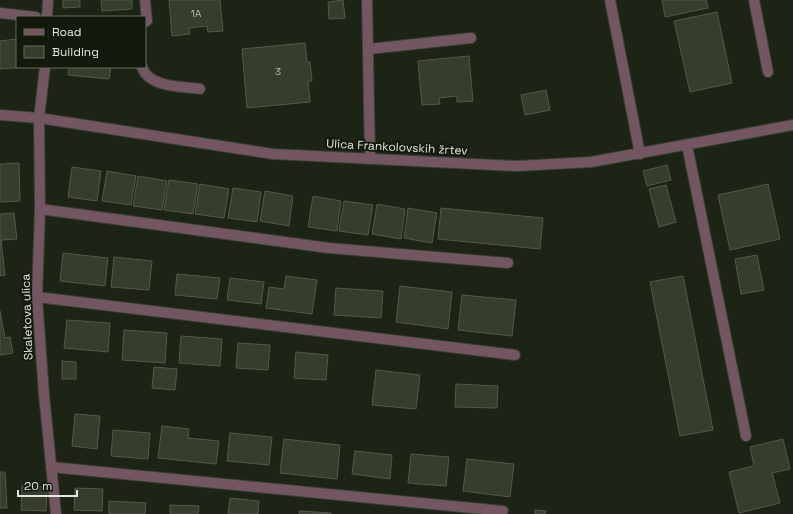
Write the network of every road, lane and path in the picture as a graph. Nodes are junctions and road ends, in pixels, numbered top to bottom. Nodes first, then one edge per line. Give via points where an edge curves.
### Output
1 (48, 0) edge
2 (145, 0) edge
3 (367, 0) edge
4 (610, 0) edge
5 (754, 0) edge
6 (0, 13) edge
7 (27, 16) edge
8 (47, 16) edge
9 (146, 16) edge
10 (472, 38) dead end
11 (369, 49) junction
12 (45, 68) edge
13 (142, 68) edge
14 (768, 72) dead end
15 (200, 89) dead end
16 (0, 115) edge
17 (39, 118) junction
18 (793, 125) edge
19 (687, 146) junction
20 (640, 154) junction
21 (370, 159) junction
22 (40, 209) junction
23 (508, 263) dead end
24 (37, 297) junction
25 (515, 355) dead end
26 (746, 436) dead end
27 (51, 467) junction
28 (504, 512) dead end
29 (56, 514) edge

1 - 8 street
2 - 9 street
3 - 11 street
4 - 20 street
5 - 14 street
6 - 7 street
10 - 11 street
11 - 21 street
12 - 17 street, Skaletova ulica
13 - 15 street via 146,76 154,81
16 - 17 street, Ulica Frankolovskih žrtev
17 - 21 street, Ulica Frankolovskih žrtev via 273,154
17 - 22 street, Skaletova ulica
18 - 19 street, Ulica Frankolovskih žrtev
19 - 20 street, Ulica Frankolovskih žrtev
19 - 26 street
20 - 21 street, Ulica Frankolovskih žrtev via 571,164 517,166
22 - 23 street via 329,248
22 - 24 street, Skaletova ulica
24 - 25 street
24 - 27 street, Skaletova ulica
27 - 28 street
27 - 29 street, Skaletova ulica

